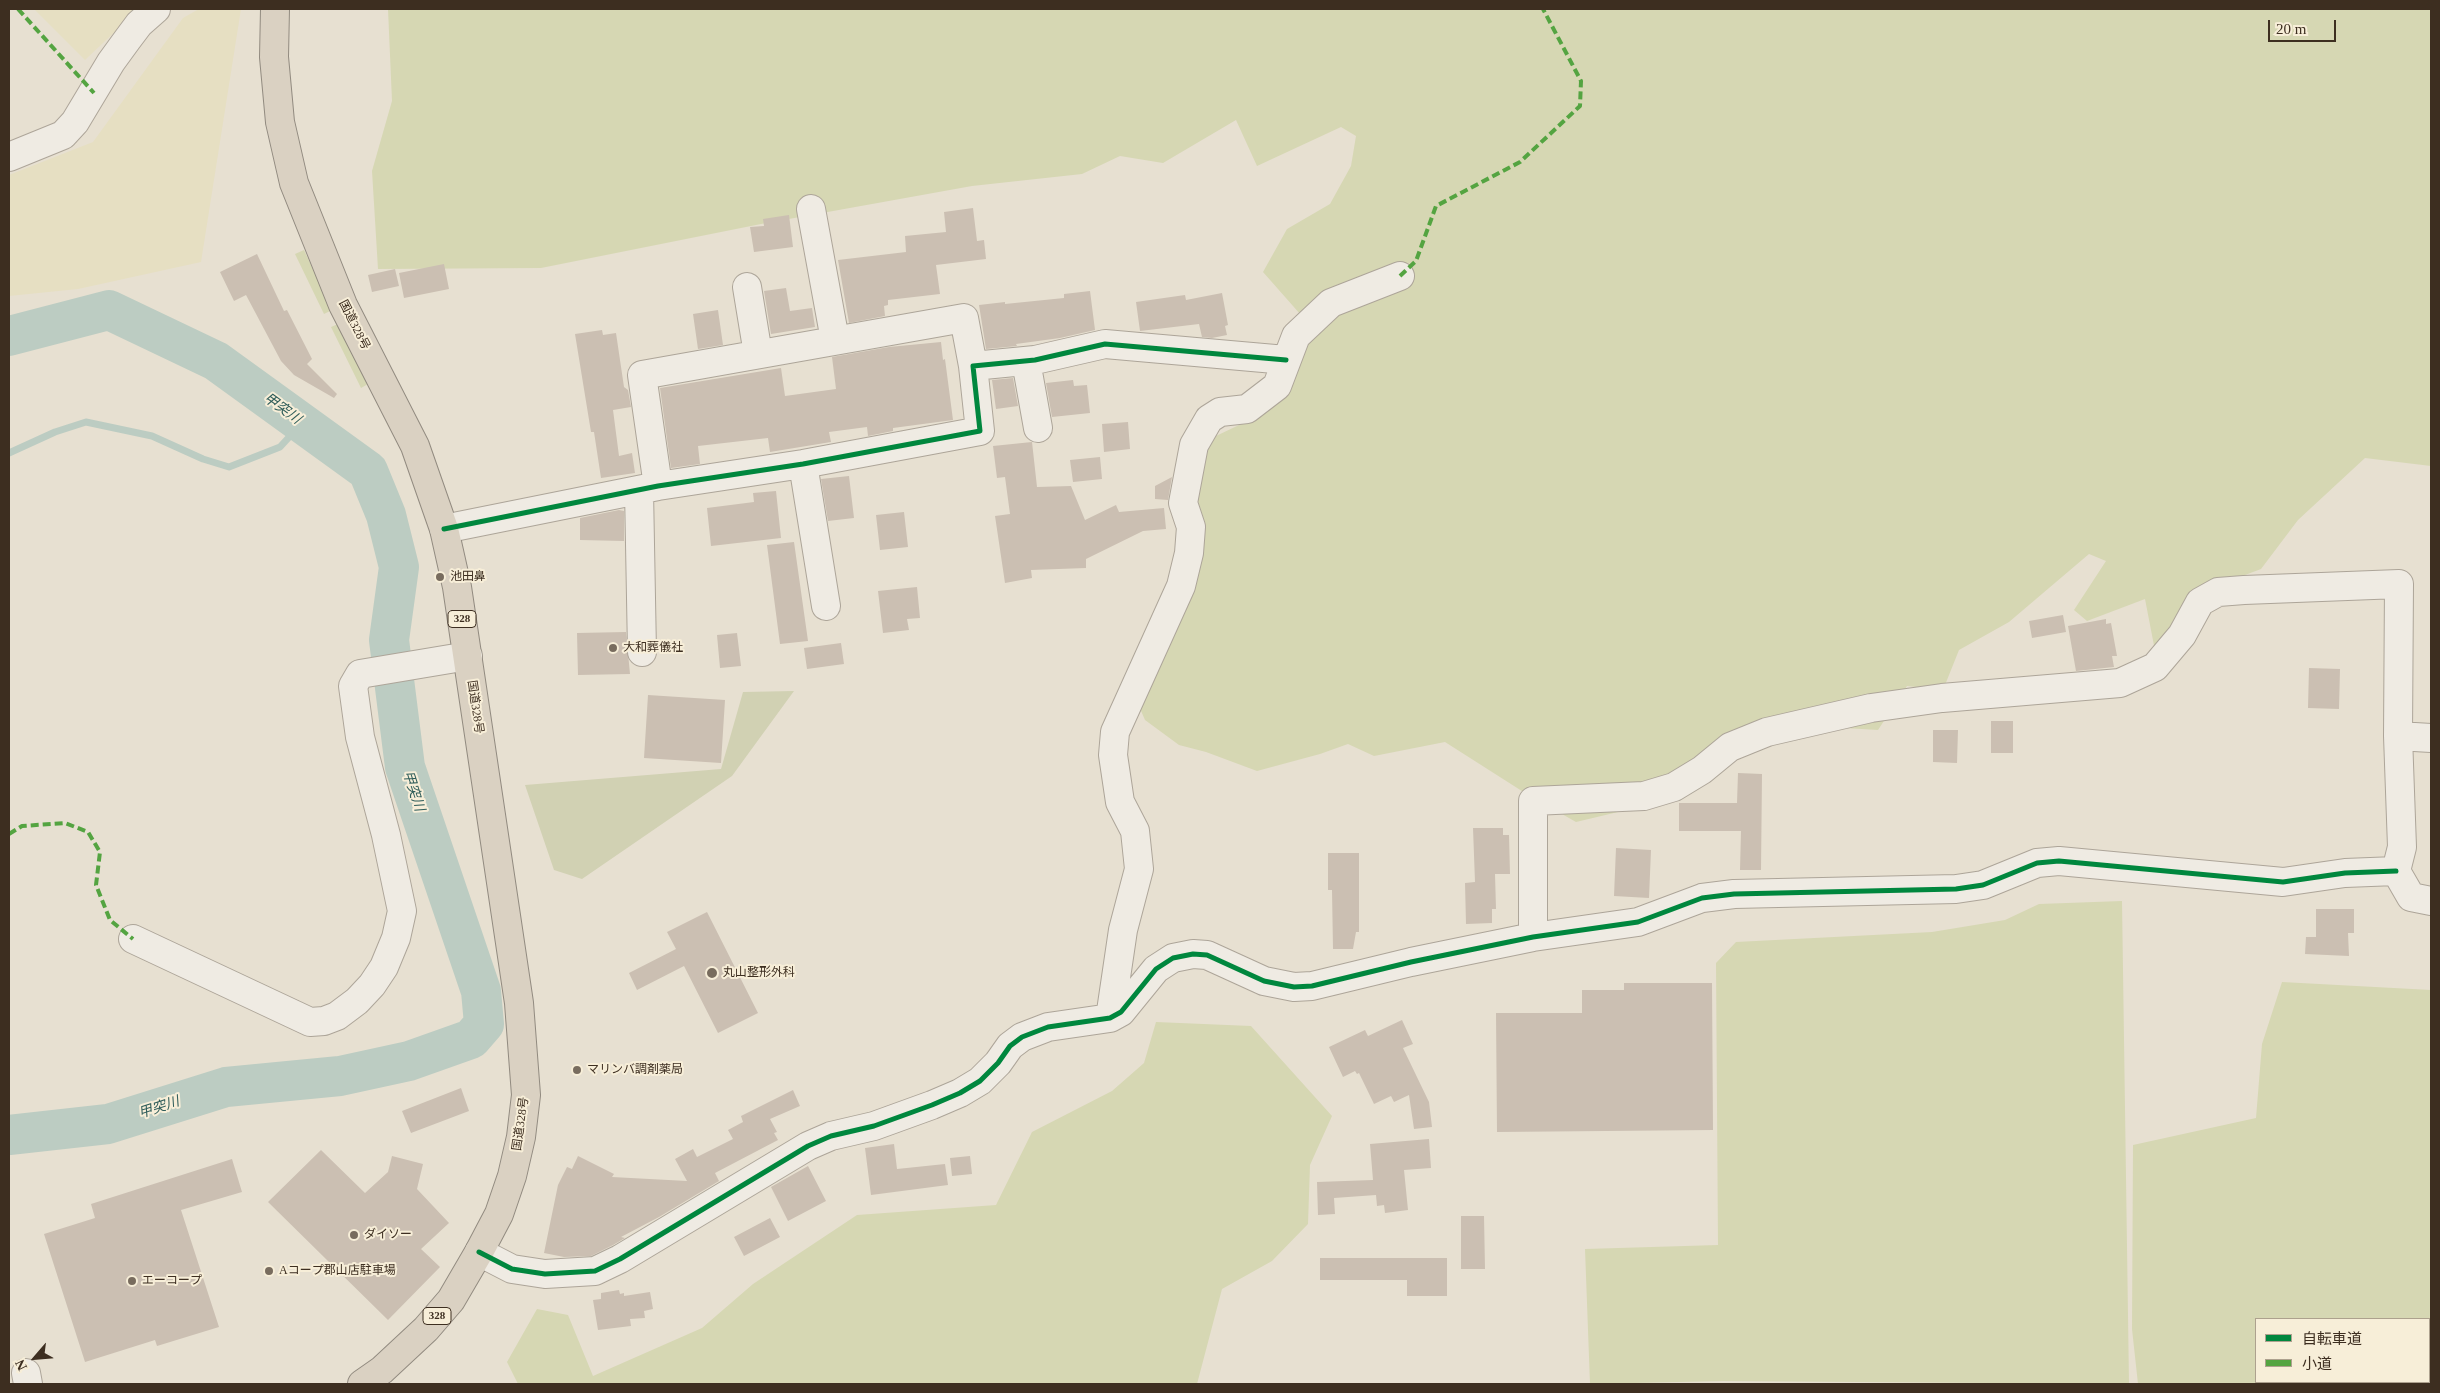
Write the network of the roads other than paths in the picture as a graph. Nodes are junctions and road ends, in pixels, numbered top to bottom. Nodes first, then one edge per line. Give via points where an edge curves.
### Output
1 (156, 9) edge
2 (274, 9) edge
3 (9, 157) edge
4 (811, 209) dead end
5 (1400, 276) dead end
6 (747, 286) dead end
7 (835, 340) junction
8 (758, 354) junction
9 (1286, 360) junction
10 (1026, 361) junction
11 (973, 366) junction
12 (1038, 428) dead end
13 (803, 464) junction
14 (649, 488) junction
15 (444, 529) junction
16 (826, 606) dead end
17 (642, 652) dead end
18 (459, 658) junction
19 (2398, 736) junction
20 (2431, 738) edge
21 (2396, 871) junction
22 (2431, 901) edge
23 (1533, 937) junction
24 (133, 939) dead end
25 (1110, 1018) junction
26 (479, 1252) junction
27 (362, 1384) edge

1 - 3 street via 139,24 110,62 75,122 63,135
2 - 15 highway, 国道328号 / 328 via 274,57 280,122 294,184 344,305 415,446
4 - 7 street
5 - 9 street via 1331,303 1296,336
6 - 8 street
7 - 8 street
7 - 11 street via 964,318
8 - 14 street via 642,375
9 - 10 street via 1105,344
9 - 25 street via 1277,386 1246,409 1220,412 1209,419 1194,445 1183,503 1191,527 1181,586 1115,732 1113,755 1120,802 1135,831 1139,869 1123,930
10 - 11 street
10 - 12 street
11 - 13 street via 980,431
13 - 14 street
13 - 16 street
14 - 15 street
14 - 17 street
15 - 18 highway, 国道328号 / 328 via 457,587
18 - 24 street via 360,674 353,686 360,737 402,911 396,938 384,967 357,1001 337,1016 310,1022
18 - 26 highway, 国道328号 / 328 via 519,1003 526,1096 512,1176 499,1214
19 - 20 street
19 - 21 street via 2402,847
19 - 23 street via 2399,584 2218,592 2200,602 2182,635 2155,667 2120,683 1942,698 1871,708 1767,732 1730,747 1674,787 1644,796 1532,802
21 - 22 street via 2411,897
21 - 23 street via 2345,873 2283,882 2059,861 2037,863 1983,885 1956,889 1734,894 1702,898 1638,922
23 - 25 street via 1312,986 1264,981 1207,956 1193,954 1173,958 1156,969 1131,1002
25 - 26 street via 1048,1027 1022,1038 1010,1046 980,1081 960,1093 932,1106 808,1146 620,1259 594,1271 545,1274 512,1269
26 - 27 highway, 国道328号 / 328 via 451,1300 426,1329

